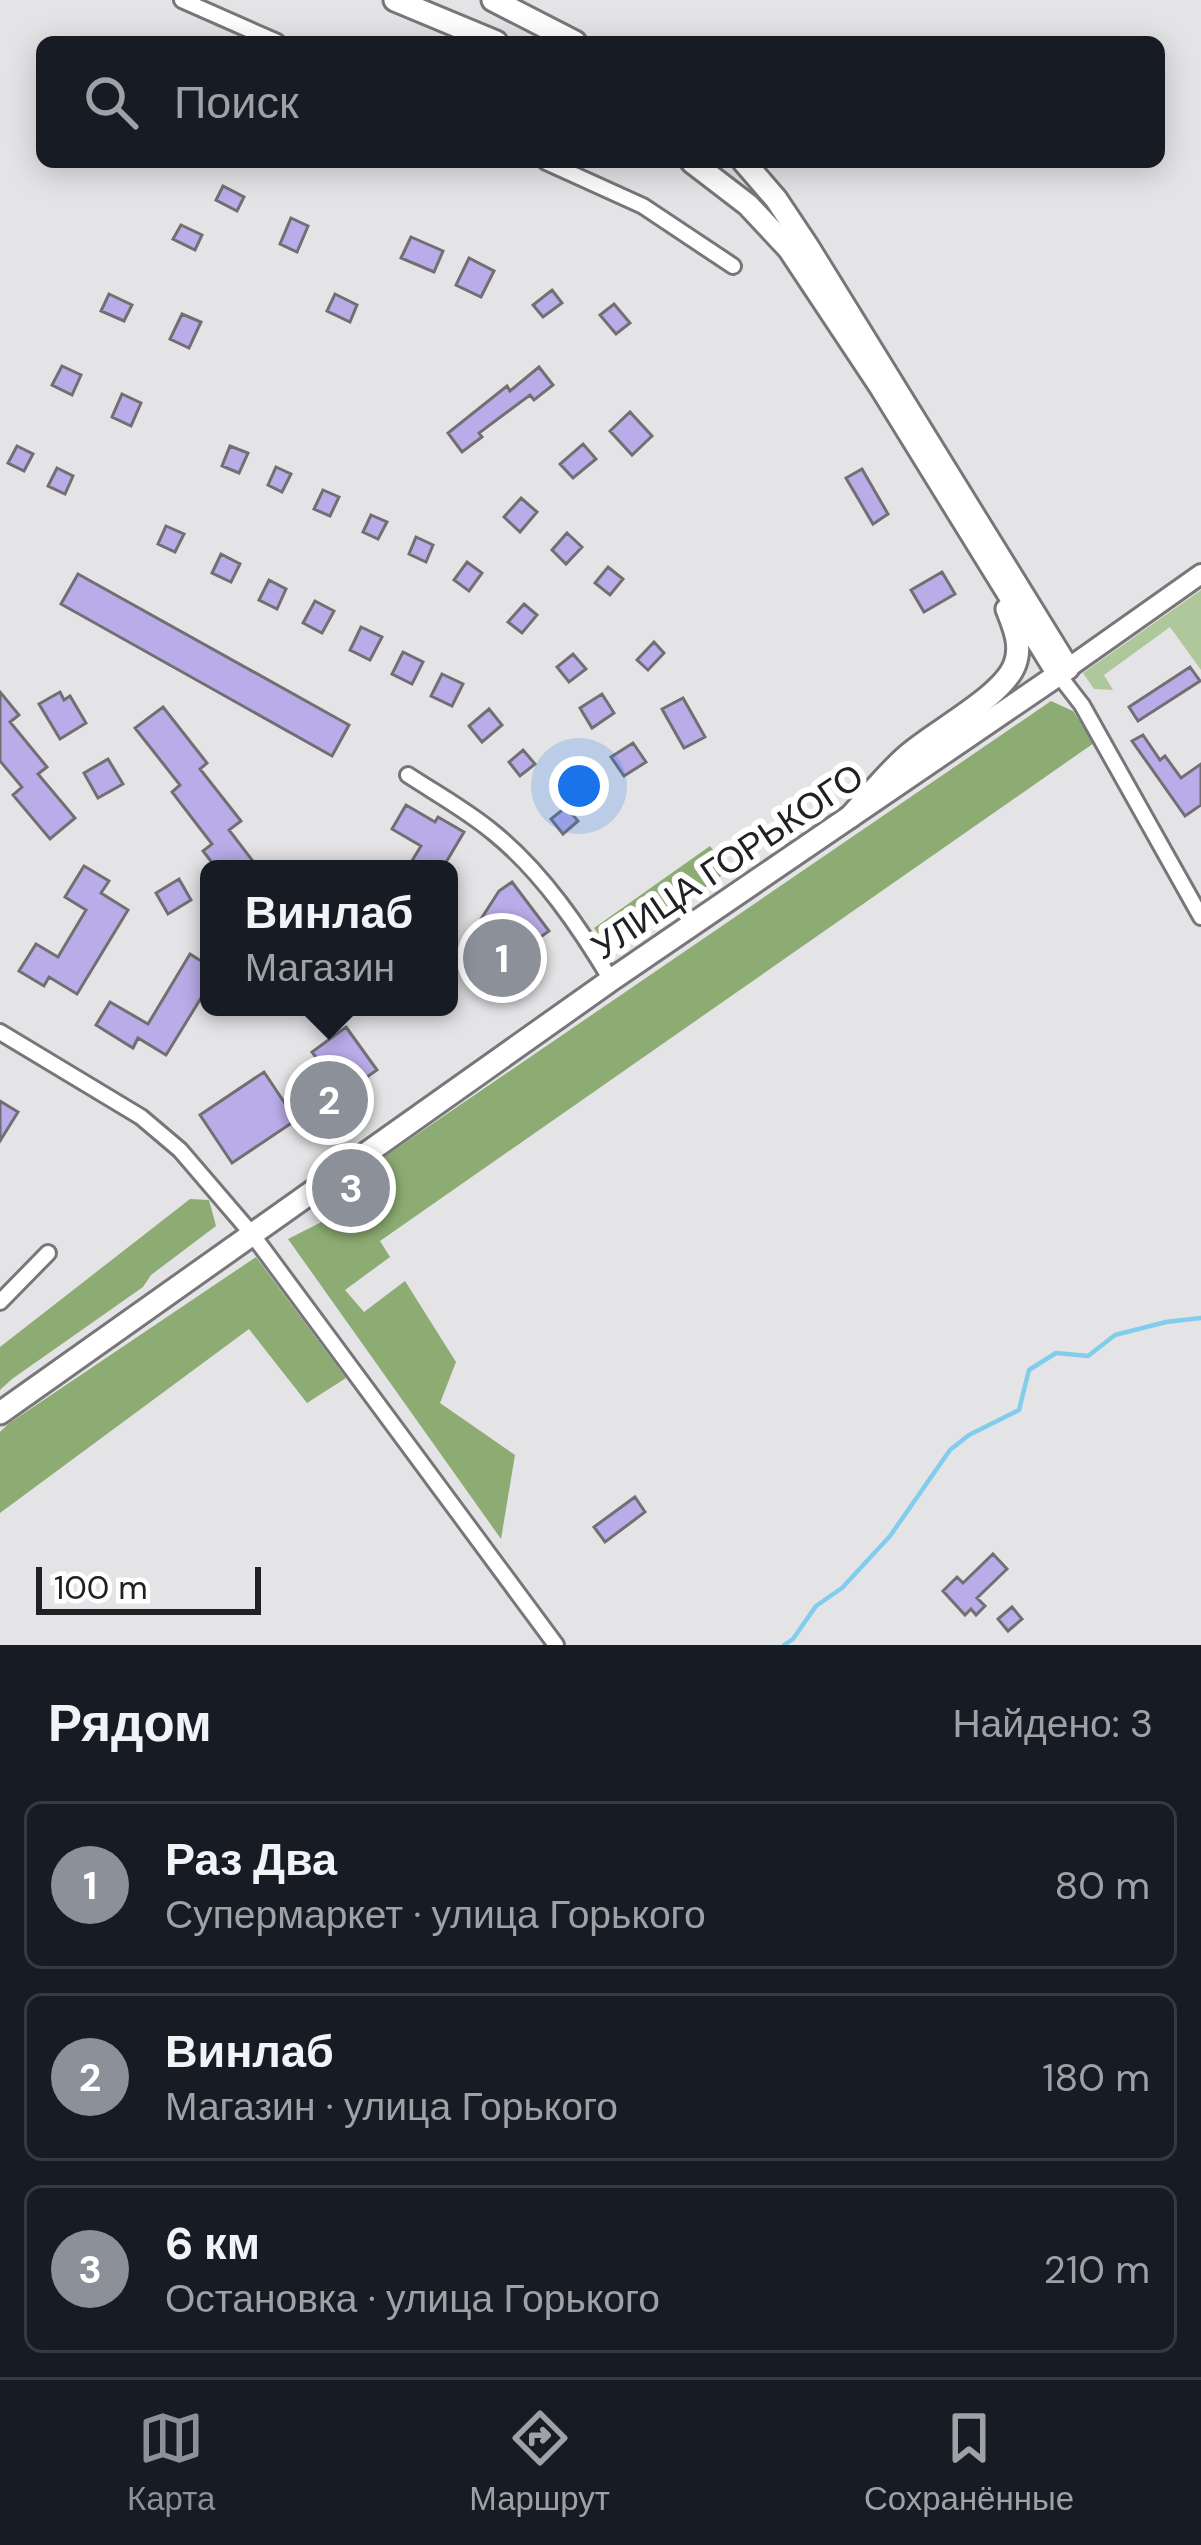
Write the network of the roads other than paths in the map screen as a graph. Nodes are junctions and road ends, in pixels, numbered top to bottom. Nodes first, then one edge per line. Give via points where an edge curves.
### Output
1 (182, 0) edge
2 (395, 0) edge
3 (493, 0) edge
4 (263, 36) edge
5 (482, 36) edge
6 (563, 36) edge
7 (559, 168) edge
8 (700, 168) edge
9 (749, 168) edge
10 (733, 266) dead end
11 (927, 461) junction
12 (1201, 574) edge
13 (1063, 671) junction
14 (408, 775) dead end
15 (850, 817) junction
16 (1201, 917) edge
17 (611, 980) junction
18 (0, 1032) edge
19 (252, 1234) junction
20 (49, 1253) dead end
21 (0, 1302) edge
22 (0, 1413) edge
23 (556, 1645) edge

1 - 4 street
2 - 5 main road
3 - 6 main road
7 - 10 street via 643,206
8 - 11 main road via 789,249
9 - 13 main road via 808,248
11 - 13 main road
11 - 15 main road via 1006,607 1017,659 998,687 908,755
12 - 13 main road, УЛИЦА ГОРЬКОГО
13 - 15 main road, УЛИЦА ГОРЬКОГО
13 - 16 street
14 - 17 street via 511,847 584,934
15 - 17 main road, УЛИЦА ГОРЬКОГО
17 - 19 main road, УЛИЦА ГОРЬКОГО
18 - 19 street via 141,1117
19 - 22 main road, УЛИЦА ГОРЬКОГО
19 - 23 street
20 - 21 street

